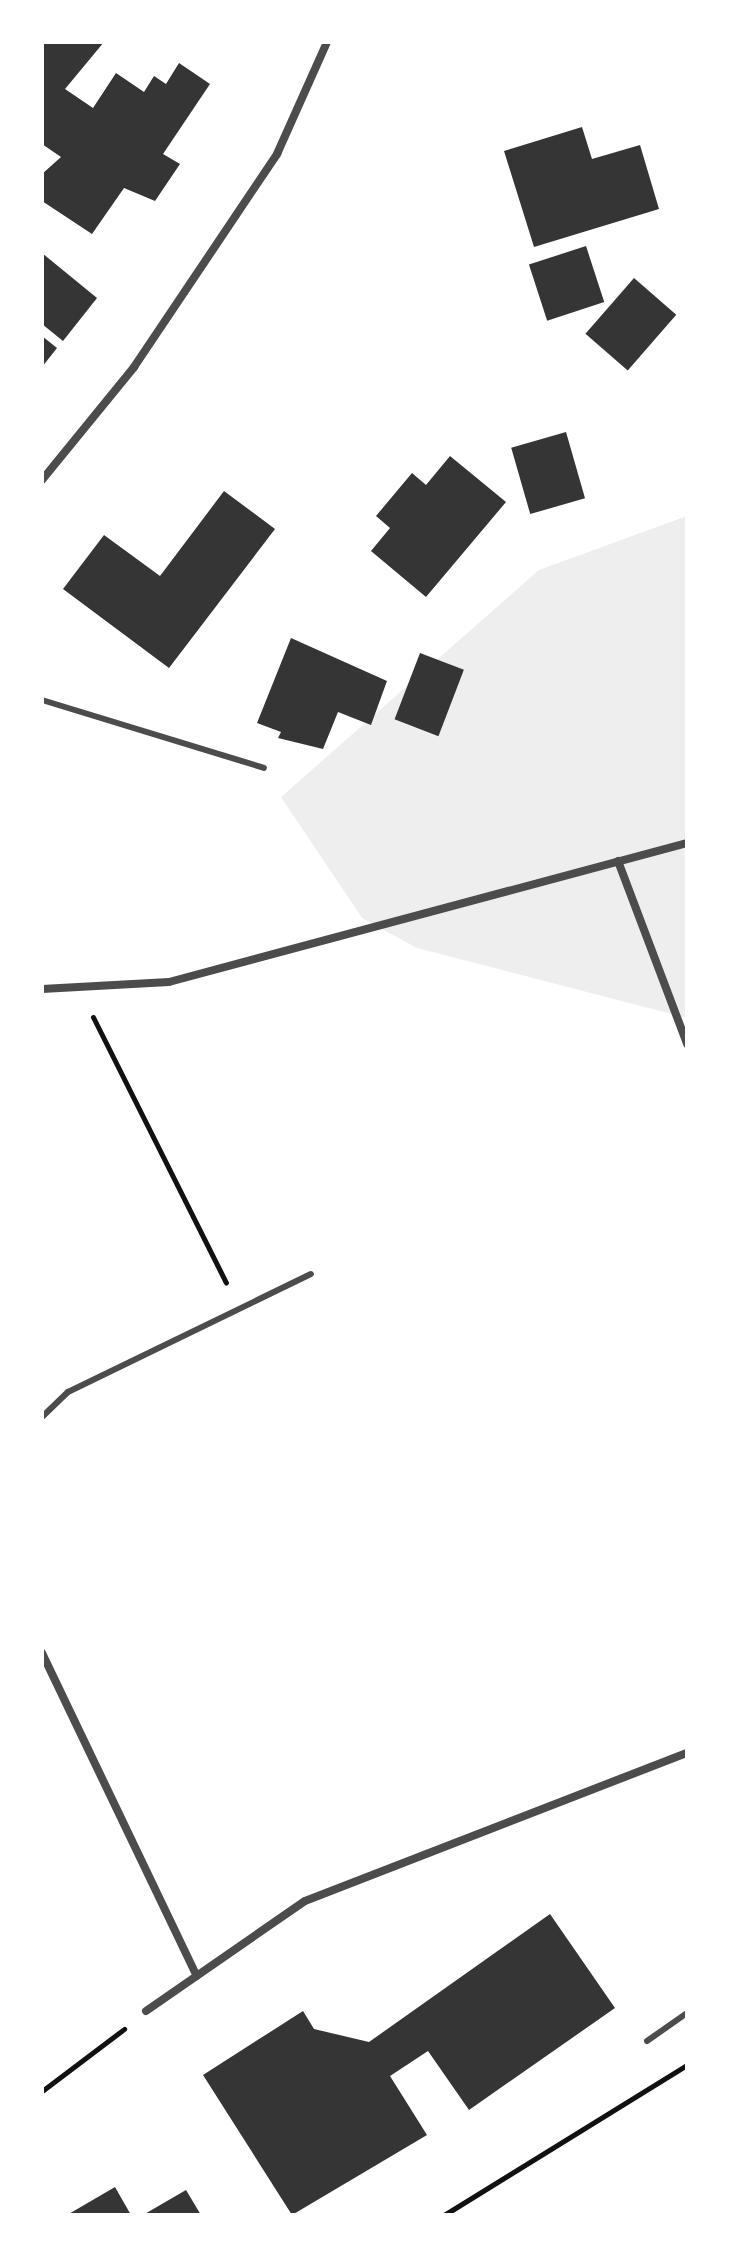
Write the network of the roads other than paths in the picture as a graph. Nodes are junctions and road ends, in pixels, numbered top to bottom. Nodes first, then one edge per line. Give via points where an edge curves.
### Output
1 (327, 42) edge
2 (42, 480) edge
3 (42, 700) edge
4 (264, 768) dead end
5 (687, 843) edge
6 (618, 861) junction
7 (42, 989) edge
8 (687, 1044) edge
9 (311, 1274) dead end
10 (42, 1417) edge
11 (42, 1653) edge
12 (687, 1753) edge
13 (197, 1976) junction
14 (146, 2011) road end
15 (687, 2013) edge
16 (647, 2041) dead end

1 - 2 street via 277,154 134,367
3 - 4 lane
5 - 6 street
6 - 7 street via 169,982
6 - 8 street
9 - 10 lane via 68,1392
11 - 13 street
12 - 13 street via 305,1901
13 - 14 street
15 - 16 lane

